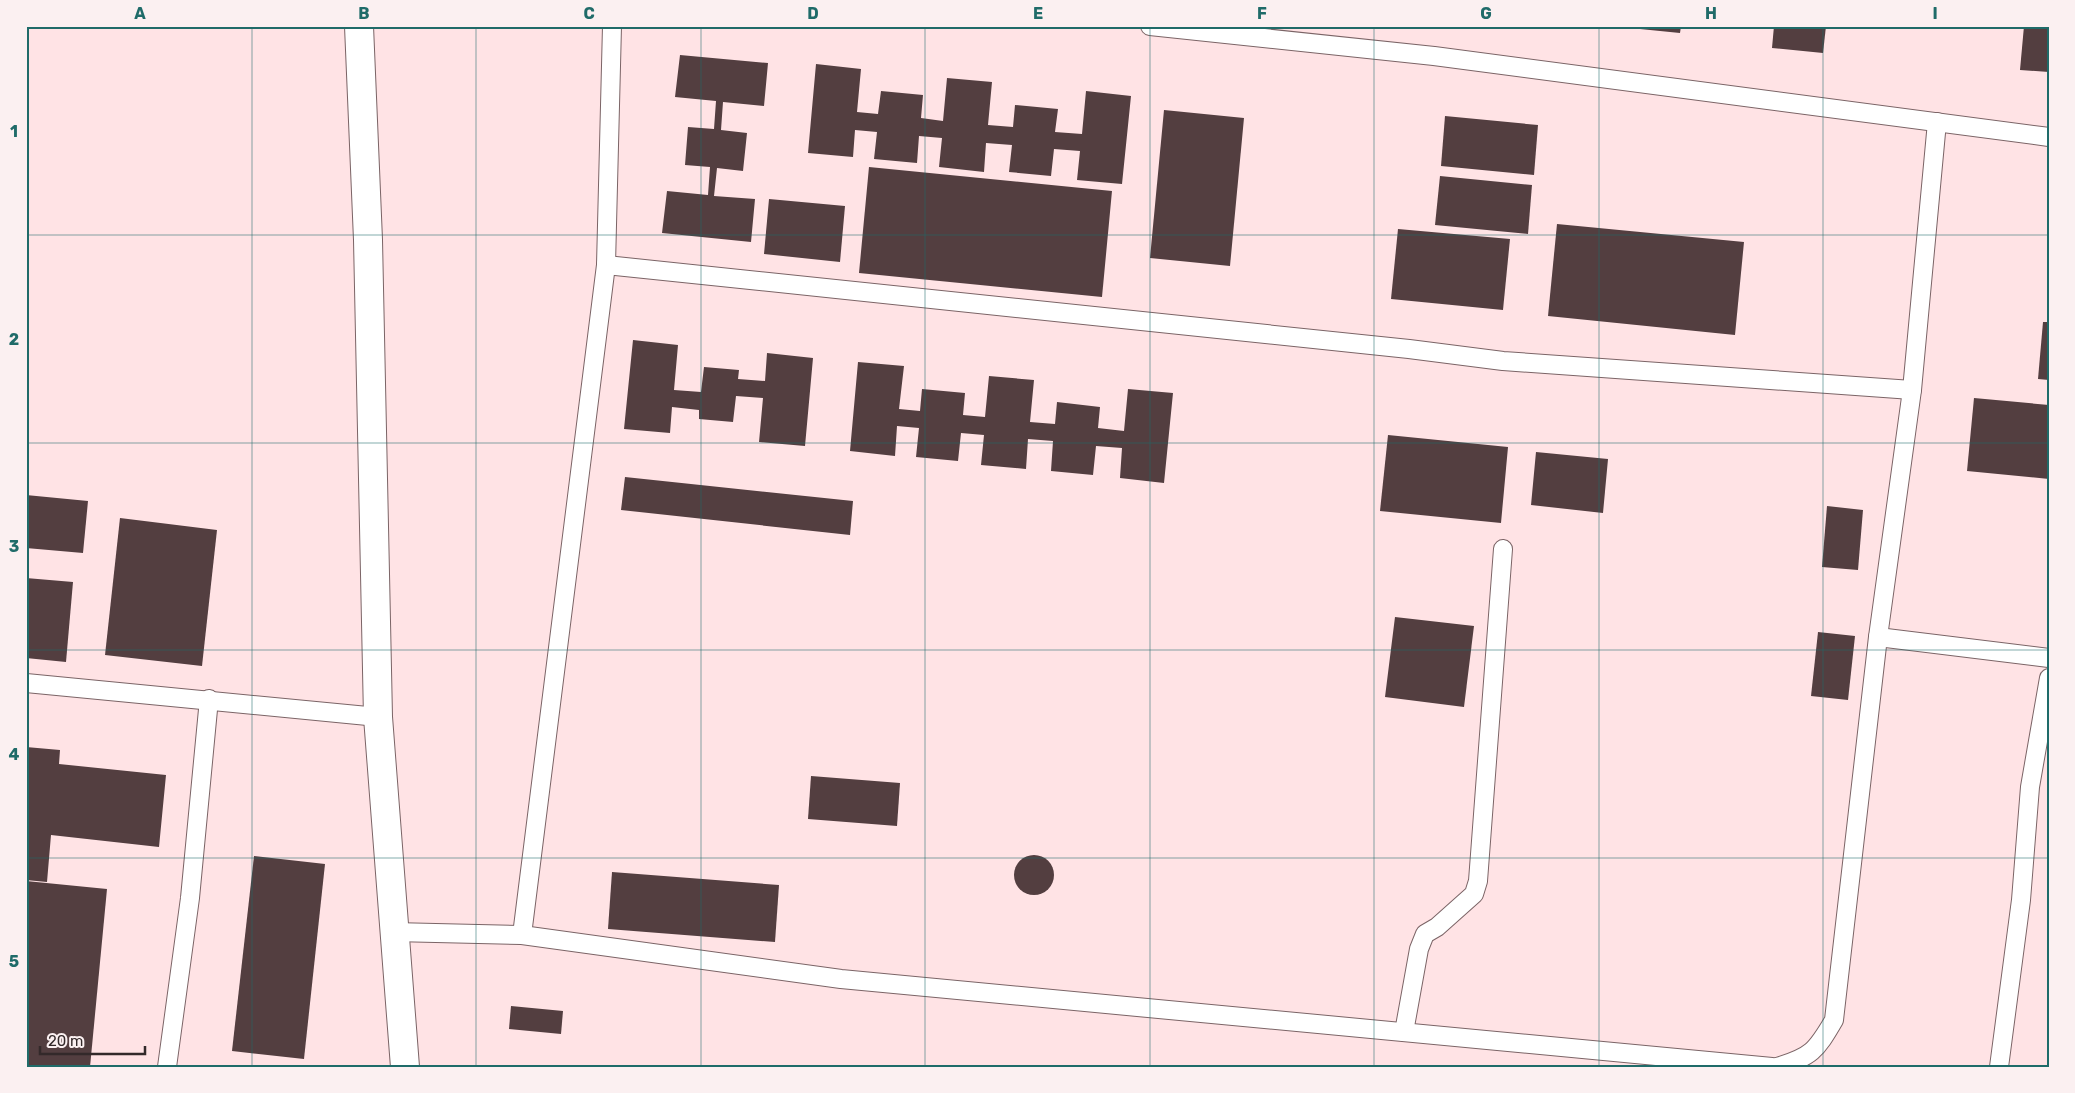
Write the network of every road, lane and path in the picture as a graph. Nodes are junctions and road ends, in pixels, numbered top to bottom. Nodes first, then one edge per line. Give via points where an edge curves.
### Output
1 (359, 26) edge
2 (612, 26) edge
3 (1150, 26) edge
4 (1937, 122) junction
5 (2049, 137) edge
6 (606, 265) junction
7 (1912, 390) junction
8 (1503, 549) dead end
9 (1878, 636) junction
10 (2049, 658) edge
11 (2049, 678) edge
12 (26, 683) edge
13 (209, 699) junction
14 (378, 717) junction
15 (393, 932) junction
16 (522, 935) junction
17 (1404, 1032) junction
18 (167, 1067) edge
19 (405, 1067) edge
20 (1772, 1067) edge
21 (1776, 1067) edge
22 (1999, 1067) edge

1 - 14 street via 368,240
2 - 6 lane
3 - 4 lane via 1434,56
4 - 5 lane
4 - 7 lane
6 - 7 lane via 1409,348 1503,361
6 - 16 lane
7 - 9 lane
8 - 17 lane via 1478,881 1474,894 1425,934
9 - 10 lane
9 - 21 lane via 1834,1020 1819,1045 1800,1060
11 - 22 lane via 2030,787 2021,900
12 - 13 lane
13 - 14 lane
13 - 18 lane via 190,898
14 - 15 street
15 - 16 lane
15 - 19 street
16 - 17 lane via 841,979
17 - 20 lane

